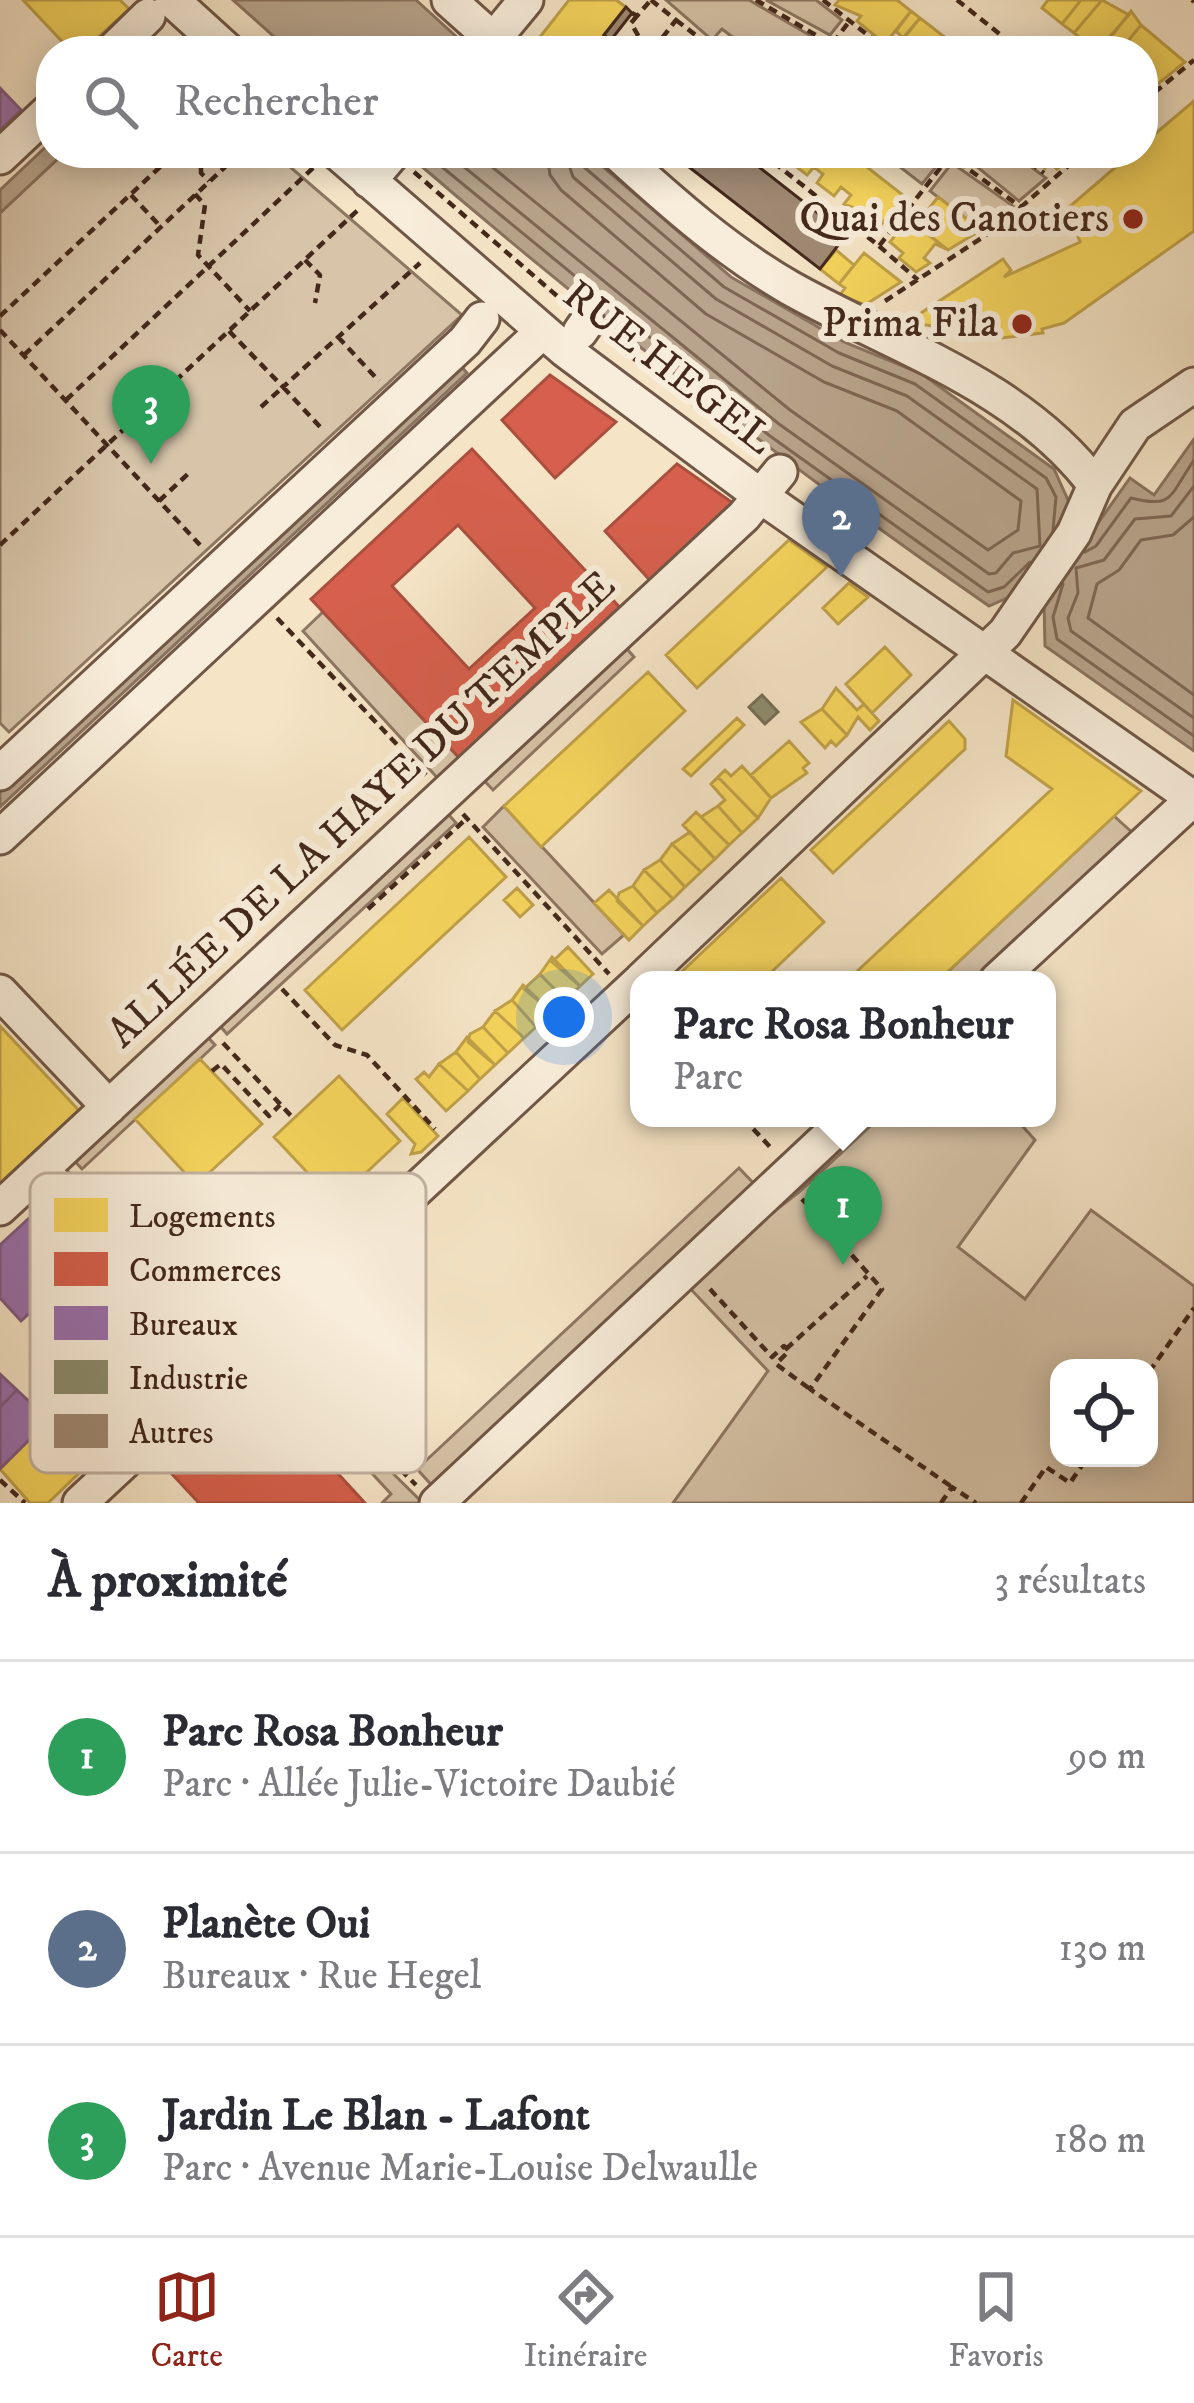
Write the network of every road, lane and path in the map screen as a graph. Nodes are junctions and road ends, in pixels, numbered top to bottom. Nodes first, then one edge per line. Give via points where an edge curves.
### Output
1 (449, 0) edge
2 (526, 0) edge
3 (651, 0) edge
4 (756, 0) edge
5 (823, 0) edge
6 (957, 0) edge
7 (160, 8) edge
8 (676, 20) junction
9 (849, 21) junction
10 (129, 36) edge
11 (204, 36) edge
12 (481, 36) edge
13 (500, 36) edge
14 (640, 36) edge
15 (663, 36) edge
16 (697, 36) edge
17 (820, 36) edge
18 (838, 36) edge
19 (868, 36) edge
20 (1003, 36) edge
21 (1194, 60) edge
22 (1158, 90) edge
23 (36, 123) edge
24 (0, 158) edge
25 (159, 168) edge
26 (202, 168) edge
27 (223, 168) edge
28 (317, 168) edge
29 (335, 168) edge
30 (383, 168) edge
31 (634, 168) edge
32 (781, 168) edge
33 (938, 168) edge
34 (968, 168) edge
35 (1038, 168) edge
36 (1066, 168) edge
37 (1044, 173) dead end
38 (209, 181) junction
39 (435, 190) dead end
40 (130, 194) junction
41 (195, 194) junction
42 (365, 195) junction
43 (1021, 208) junction
44 (160, 226) junction
45 (879, 246) junction
46 (305, 260) junction
47 (420, 263) dead end
48 (209, 267) junction
49 (918, 280) junction
50 (315, 303) dead end
51 (250, 311) junction
52 (0, 316) edge
53 (482, 320) dead end
54 (856, 321) junction
55 (584, 327) dead end
56 (0, 330) edge
57 (230, 331) junction
58 (543, 331) junction
59 (338, 337) junction
60 (24, 355) junction
61 (1194, 385) edge
62 (284, 387) junction
63 (66, 400) junction
64 (399, 401) junction
65 (262, 407) dead end
66 (107, 445) junction
67 (343, 452) junction
68 (190, 472) dead end
69 (771, 485) junction
70 (1095, 485) junction
71 (159, 501) junction
72 (0, 545) edge
73 (221, 568) junction
74 (258, 597) junction
75 (984, 654) junction
76 (16, 762) edge
77 (445, 795) junction
78 (1193, 799) edge
79 (0, 837) edge
80 (651, 971) edge
81 (1007, 971) edge
82 (630, 979) edge
83 (282, 989) dead end
84 (630, 990) edge
85 (0, 992) edge
86 (202, 1021) junction
87 (212, 1071) dead end
88 (280, 1105) junction
89 (110, 1107) junction
90 (293, 1119) dead end
91 (751, 1127) edge
92 (838, 1127) edge
93 (454, 1151) junction
94 (42, 1170) junction
95 (791, 1170) junction
96 (39, 1173) edge
97 (45, 1173) edge
98 (426, 1178) edge
99 (30, 1181) edge
100 (0, 1208) edge
101 (689, 1266) junction
102 (869, 1274) junction
103 (1194, 1309) edge
104 (786, 1349) junction
105 (1158, 1359) edge
106 (810, 1389) junction
107 (1081, 1467) edge
108 (113, 1473) edge
109 (406, 1473) edge
110 (0, 1480) edge
111 (952, 1487) junction
112 (430, 1497) edge
113 (25, 1503) edge
114 (80, 1503) edge
115 (941, 1503) edge
116 (976, 1503) edge
117 (1021, 1503) edge

1 - 12 street
2 - 13 street
3 - 8 path
3 - 14 path via 631,23
4 - 17 path
5 - 9 path
6 - 20 path
7 - 10 street
7 - 11 street
8 - 15 path
8 - 16 path
9 - 18 path
9 - 19 path
21 - 22 path
23 - 24 street
25 - 40 path
26 - 38 path
27 - 38 path
28 - 48 path
29 - 42 street, RUE HEGEL
30 - 42 street
31 - 54 street via 731,251
32 - 45 path
33 - 45 path
34 - 43 path
35 - 37 path
36 - 43 path
38 - 41 path
39 - 55 path
40 - 44 path
40 - 52 path
41 - 44 path
41 - 48 path via 206,205 198,255
42 - 46 path
42 - 58 street, RUE HEGEL
43 - 49 path
44 - 60 path
45 - 49 path
46 - 50 path via 320,275
46 - 51 path
47 - 59 path
48 - 51 path
48 - 63 path
49 - 54 path
51 - 57 path
53 - 64 street
54 - 70 street via 986,389 1078,461
56 - 60 path
57 - 62 path
57 - 66 path
58 - 69 street, RUE HEGEL
58 - 74 street
59 - 62 path
59 - 64 path
60 - 63 path
61 - 70 street via 1135,425
62 - 65 path
62 - 67 path
63 - 66 path
64 - 67 street
66 - 71 path
66 - 72 path
67 - 73 street
68 - 71 path
69 - 75 street, RUE HEGEL
69 - 77 street, ALLÉE DE LA HAYE DU TEMPLE
70 - 75 street via 1042,582
71 - 73 path
73 - 76 street
74 - 77 path
74 - 79 street
75 - 78 street, RUE HEGEL
75 - 80 street
77 - 82 path
77 - 86 street, ALLÉE DE LA HAYE DU TEMPLE
78 - 81 street
83 - 93 path via 335,1045 368,1055
84 - 93 street
85 - 89 street
86 - 88 path
86 - 89 street, ALLÉE DE LA HAYE DU TEMPLE
87 - 88 path via 220,1064 269,1116
88 - 90 path
89 - 94 street, ALLÉE DE LA HAYE DU TEMPLE
91 - 95 path
92 - 95 street
93 - 98 street
94 - 96 street, ALLÉE DE LA HAYE DU TEMPLE
94 - 97 street
95 - 101 street
95 - 102 path via 802,1200
99 - 100 street, ALLÉE DE LA HAYE DU TEMPLE
101 - 104 path via 772,1357
101 - 112 street
102 - 104 path
102 - 106 path via 881,1289
103 - 105 path
104 - 106 path via 776,1364
106 - 111 path
107 - 117 path via 1070,1483 1046,1467
108 - 114 street
109 - 112 path
110 - 113 path
111 - 115 path
111 - 116 path

